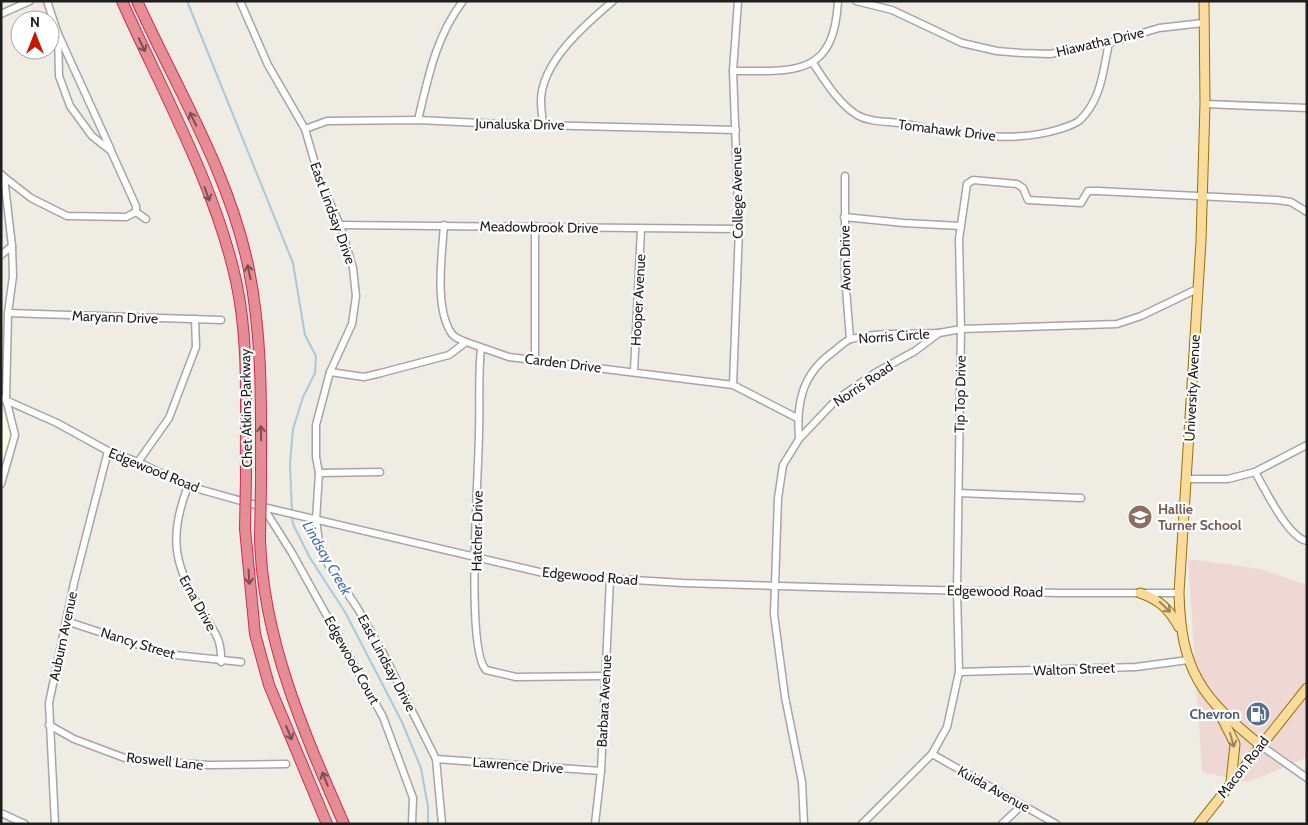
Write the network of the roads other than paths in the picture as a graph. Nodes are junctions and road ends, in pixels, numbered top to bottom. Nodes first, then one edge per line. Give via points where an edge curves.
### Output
1 (30, 1) edge
2 (122, 1) edge
3 (137, 1) edge
4 (240, 1) edge
5 (463, 1) edge
6 (613, 1) edge
7 (738, 1) edge
8 (838, 1) edge
9 (856, 1) edge
10 (1204, 1) edge
11 (1, 14) edge
12 (1203, 23) junction
13 (60, 38) edge
14 (1109, 43) junction
15 (59, 60) edge
16 (813, 63) junction
17 (733, 71) junction
18 (1205, 104) junction
19 (1307, 108) edge
20 (418, 120) junction
21 (543, 124) junction
22 (305, 129) junction
23 (736, 130) junction
24 (111, 151) junction
25 (3, 175) edge
26 (845, 176) dead end
27 (1202, 197) junction
28 (136, 212) junction
29 (1307, 212) edge
30 (844, 217) junction
31 (146, 219) dead end
32 (340, 225) junction
33 (444, 226) junction
34 (535, 226) junction
35 (961, 226) junction
36 (641, 229) junction
37 (739, 229) junction
38 (12, 246) junction
39 (1, 255) edge
40 (1197, 289) junction
41 (8, 313) junction
42 (195, 319) junction
43 (221, 320) dead end
44 (961, 328) junction
45 (939, 334) junction
46 (850, 339) junction
47 (466, 342) junction
48 (481, 348) junction
49 (535, 359) junction
50 (634, 371) junction
51 (330, 372) junction
52 (733, 385) junction
53 (3, 399) edge
54 (797, 418) junction
55 (799, 439) junction
56 (1307, 445) edge
57 (108, 451) junction
58 (138, 462) junction
59 (380, 472) dead end
60 (1255, 472) junction
61 (319, 473) junction
62 (1186, 479) junction
63 (1, 484) edge
64 (188, 486) junction
65 (959, 493) junction
66 (1081, 498) dead end
67 (263, 507) junction
68 (316, 520) junction
69 (1307, 540) edge
70 (475, 558) junction
71 (610, 578) junction
72 (773, 585) junction
73 (957, 590) junction
74 (1140, 593) junction
75 (1179, 593) junction
76 (66, 621) junction
77 (1182, 631) junction
78 (1188, 660) junction
79 (221, 662) junction
80 (242, 662) dead end
81 (959, 672) junction
82 (605, 676) junction
83 (1307, 688) edge
84 (1211, 702) junction
85 (50, 725) junction
86 (1260, 745) junction
87 (932, 754) junction
88 (436, 759) junction
89 (286, 764) dead end
90 (601, 771) junction
91 (1307, 778) edge
92 (1231, 783) junction
93 (1022, 805) junction
94 (1, 813) edge
95 (1203, 822) edge
96 (25, 824) edge
97 (55, 824) edge
98 (327, 824) edge
99 (344, 824) edge
100 (412, 824) edge
101 (442, 824) edge
102 (595, 824) edge
103 (804, 824) edge
104 (862, 824) edge
105 (1002, 824) edge
106 (1056, 824) edge

1 - 11 street
2 -> 98 highway, Chet Atkins Parkway, bridge via 196,162 236,281 244,334 245,529 254,634 269,685
99 -> 3 highway, Chet Atkins Parkway, bridge via 279,659 261,567 260,360 249,268 220,178
4 - 22 street, East Lindsay Drive via 268,65
5 - 20 street via 451,17 434,55
6 - 21 street via 580,29 554,64 541,99
7 - 17 street, College Avenue
8 - 16 street via 833,35 826,50
9 - 14 street, Hiawatha Drive via 892,10 955,40 997,51 1050,54
10 - 12 main road, University Avenue
12 - 14 street, Hiawatha Drive via 1159,28
12 - 18 main road, University Avenue
13 - 24 street
14 - 16 street, Tomahawk Drive via 1103,82 1092,106 1079,121 1045,134 1028,136 968,135 858,115 838,98
15 - 24 street via 59,76 70,106 92,136
16 - 17 street via 796,70
17 - 23 street, College Avenue
18 - 19 street
18 - 27 main road, University Avenue
20 - 21 street, Junaluska Drive
20 - 22 street, Junaluska Drive via 327,121
21 - 23 street, Junaluska Drive
22 - 32 street, East Lindsay Drive via 320,181
23 - 37 street, College Avenue
24 - 28 street
25 - 28 street via 31,198 67,216 126,217
25 - 38 street
26 - 30 street, Avon Drive
27 - 29 street via 1291,202
27 - 35 street, Tip Top Drive via 1098,191 1088,192 1081,203 1028,200 1023,188 1017,184 973,180 966,184
27 - 40 main road, University Avenue
28 - 31 street
30 - 35 street
30 - 46 street, Avon Drive
32 - 33 street, Meadowbrook Drive
32 - 51 street, East Lindsay Drive via 353,268 356,296 352,324
33 - 34 street, Meadowbrook Drive
33 - 47 street via 441,284 445,321 454,336
34 - 36 street, Meadowbrook Drive
34 - 49 street
35 - 44 street, Tip Top Drive
36 - 37 street, Meadowbrook Drive
36 - 50 street, Hooper Avenue
37 - 52 street, College Avenue
38 - 39 street
38 - 41 street via 13,276
40 - 44 street, Norris Road via 1117,324
40 - 62 main road, University Avenue
41 - 42 street, Maryann Drive
41 - 53 street
42 - 43 street, Maryann Drive
42 - 58 street via 196,347 169,418
44 - 45 street, Norris Road
44 - 65 street, Tip Top Drive
45 - 46 street, Norris Circle
45 - 55 street, Norris Road via 836,400
46 - 54 street, Norris Circle via 822,360 804,383
47 - 48 street, Carden Drive
47 - 51 street via 449,355 364,377
48 - 49 street, Carden Drive via 509,357
48 - 70 street, Hatcher Drive
49 - 50 street, Carden Drive
50 - 52 street, Carden Drive
51 - 61 street, East Lindsay Drive via 316,425
52 - 54 street, Carden Drive
53 - 57 street, Edgewood Road
53 - 63 street via 15,435
54 - 55 street, Norris Circle
55 - 72 street, Norris Road via 783,465
56 - 60 street
57 - 58 street, Edgewood Road
57 - 76 street, Auburn Avenue
58 - 64 street, Edgewood Road
59 - 61 street
60 - 62 street via 1228,479
60 - 69 street via 1296,538
61 - 68 street, East Lindsay Drive
62 - 75 main road, University Avenue
64 - 67 street, Edgewood Road
64 - 79 street, Erna Drive via 177,524 180,572 222,644
65 - 66 street
65 - 73 street, Tip Top Drive
67 - 68 street, Edgewood Road
67 - 100 street, Edgewood Court via 383,717 413,798
68 - 70 street, Edgewood Road
68 - 88 street, East Lindsay Drive via 318,542 328,564 358,609
70 - 71 street, Edgewood Road via 552,575
70 - 82 street, Hatcher Drive via 476,632 480,660 486,670 528,677
71 - 72 street, Edgewood Road
71 - 82 street, Barbara Avenue
72 - 73 street, Edgewood Road
72 - 103 street, Norris Road via 785,697 802,782
73 - 74 street, Edgewood Road
73 - 81 street, Tip Top Drive
74 - 75 street, Edgewood Road
74 -> 77 main road via 1168,608
75 - 77 main road, University Avenue
76 - 79 street, Nancy Street via 166,654
76 - 85 street, Auburn Avenue via 49,703
77 - 78 main road, University Avenue
78 - 81 street, Walton Street via 1136,667
78 - 84 main road, University Avenue
79 - 80 street, Nancy Street
81 - 87 street, Tip Top Drive via 947,727
82 - 90 street, Barbara Avenue
83 - 86 main road, Macon Road
84 - 86 main road, University Avenue
84 -> 92 main road via 1235,744
85 - 89 street, Roswell Lane via 74,739 130,760 209,765
85 - 97 street, Auburn Avenue
86 - 91 street
86 - 92 main road, Macon Road
87 - 93 street, Kuida Avenue
87 - 104 street, Tip Top Drive
88 - 90 street, Lawrence Drive
88 - 101 street, East Lindsay Drive
90 - 102 street, Barbara Avenue
92 - 95 main road, Macon Road
93 - 105 street
93 - 106 street, Kuida Avenue
94 - 96 street

